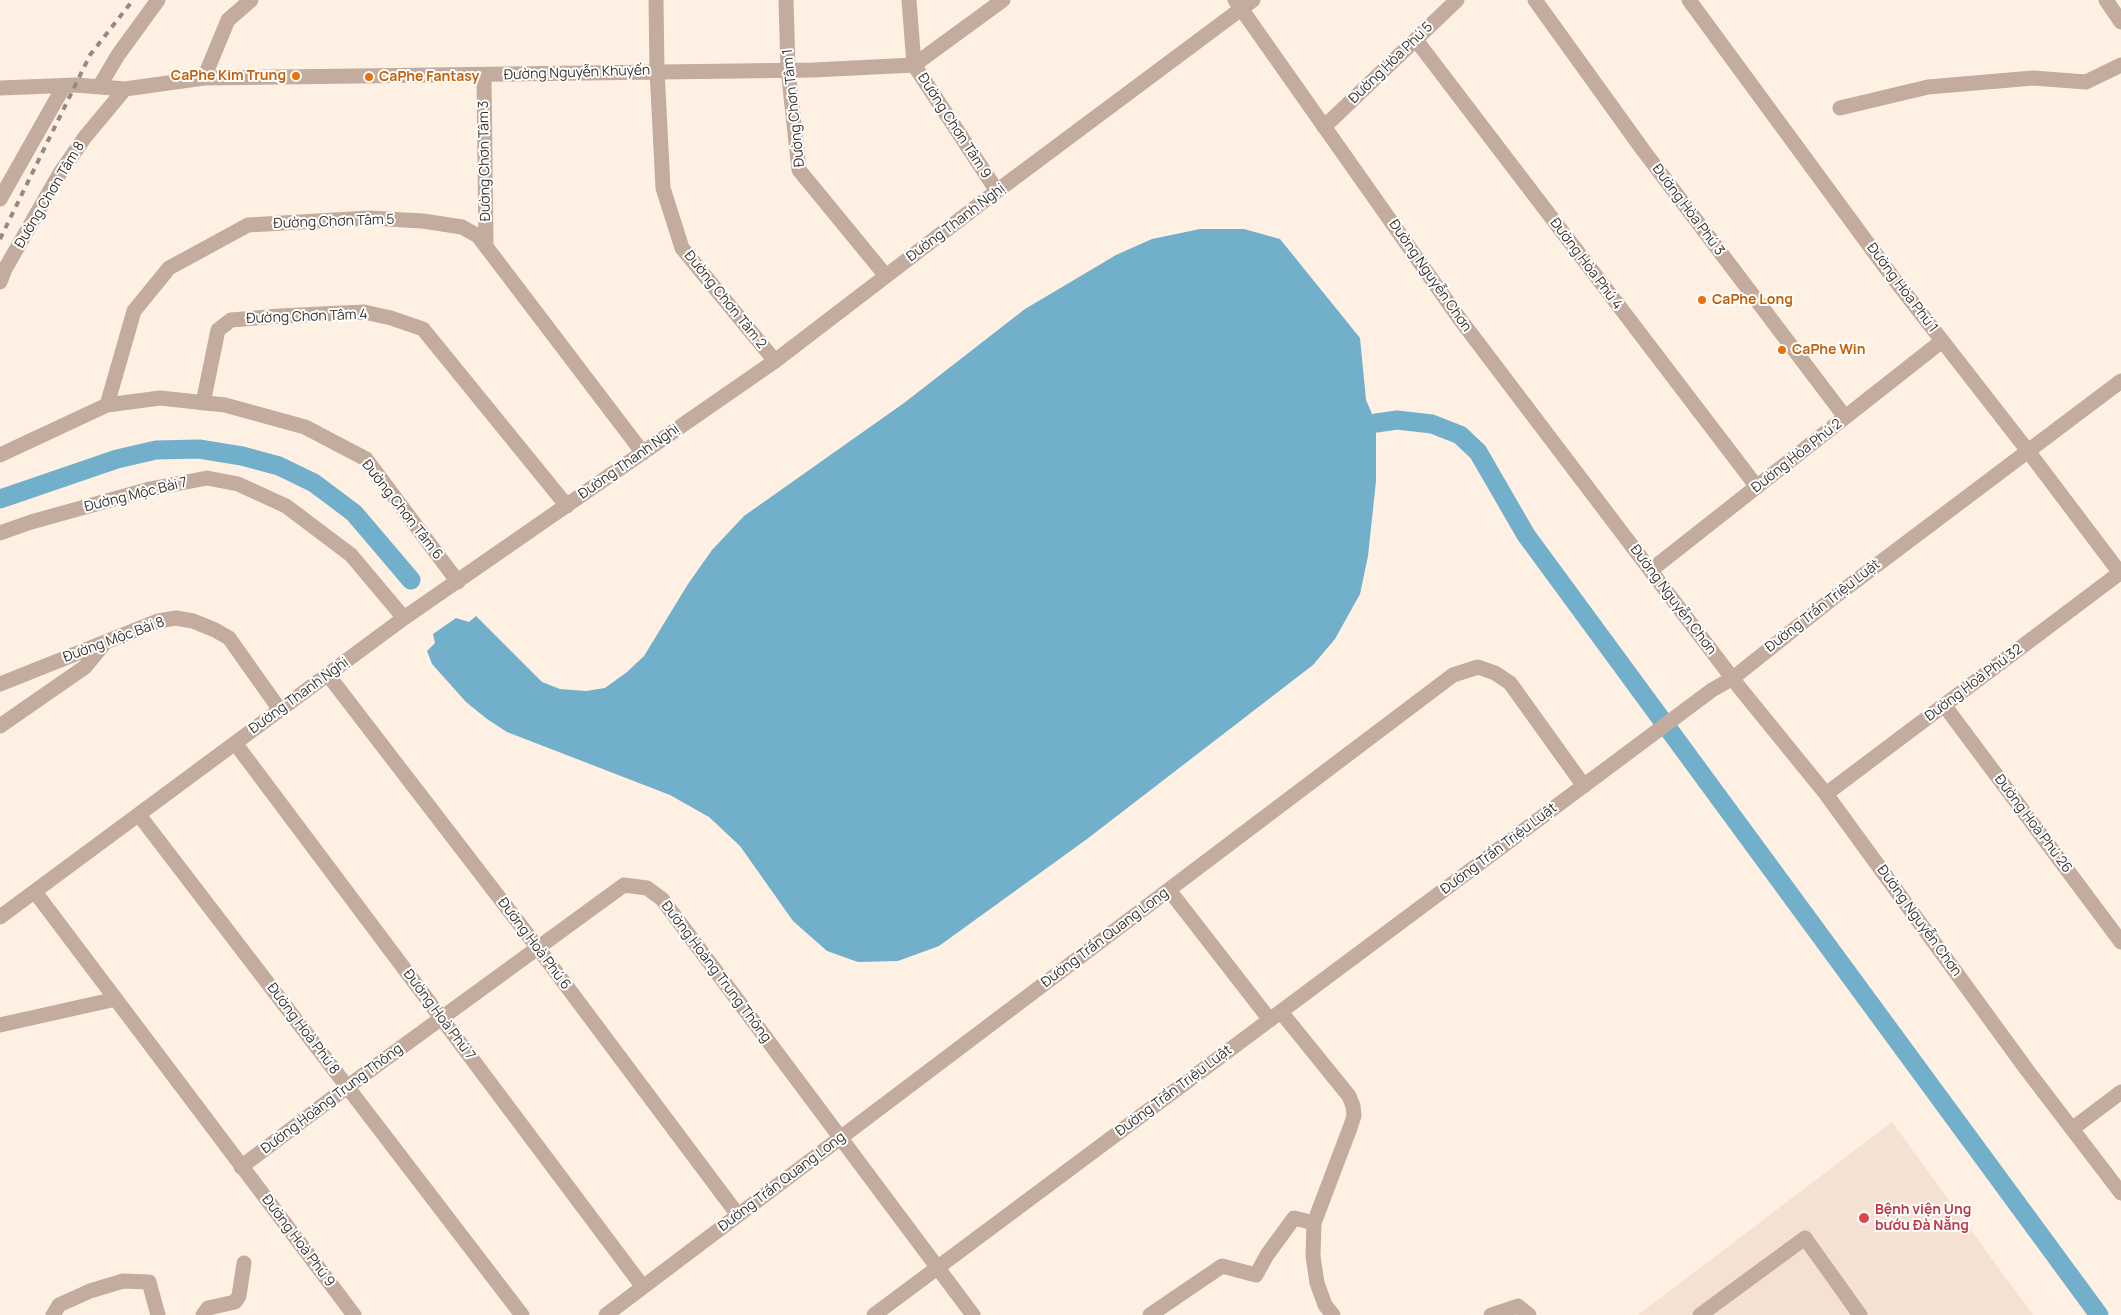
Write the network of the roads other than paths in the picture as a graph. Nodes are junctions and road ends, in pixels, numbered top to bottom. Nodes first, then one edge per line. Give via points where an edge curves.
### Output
1 (158, 0) edge
2 (251, 0) edge
3 (656, 0) edge
4 (786, 0) edge
5 (909, 0) edge
6 (1003, 0) edge
7 (1457, 0) edge
8 (1535, 0) edge
9 (1689, 0) edge
10 (2106, 0) edge
11 (1243, 3) edge
12 (2121, 22) edge
13 (1416, 40) junction
14 (914, 65) junction
15 (2121, 65) edge
16 (788, 69) junction
17 (657, 70) junction
18 (484, 75) junction
19 (204, 78) junction
20 (64, 86) junction
21 (99, 87) junction
22 (0, 88) edge
23 (126, 89) junction
24 (1840, 108) dead end
25 (1324, 127) junction
26 (997, 191) junction
27 (0, 199) edge
28 (486, 247) junction
29 (886, 276) junction
30 (0, 282) edge
31 (1942, 341) junction
32 (775, 362) junction
33 (2121, 381) edge
34 (203, 403) junction
35 (107, 405) junction
36 (1845, 417) junction
37 (2028, 451) junction
38 (643, 452) junction
39 (0, 455) edge
40 (1757, 487) junction
41 (567, 506) junction
42 (0, 533) edge
43 (1651, 570) junction
44 (2121, 573) edge
45 (458, 582) junction
46 (404, 618) junction
47 (105, 643) junction
48 (328, 675) junction
49 (1733, 678) junction
50 (0, 684) edge
51 (1944, 705) junction
52 (280, 710) junction
53 (0, 726) edge
54 (235, 744) junction
55 (1584, 786) junction
56 (1826, 794) junction
57 (139, 814) junction
58 (1169, 890) junction
59 (35, 892) junction
60 (0, 917) edge
61 (2116, 924) edge
62 (2121, 942) edge
63 (538, 948) junction
64 (116, 999) junction
65 (1275, 1016) junction
66 (441, 1018) junction
67 (0, 1025) edge
68 (347, 1087) junction
69 (2121, 1092) edge
70 (2072, 1129) junction
71 (841, 1138) junction
72 (241, 1167) junction
73 (2121, 1193) edge
74 (738, 1215) junction
75 (1314, 1223) junction
76 (244, 1263) dead end
77 (938, 1267) junction
78 (643, 1287) junction
79 (53, 1315) edge
80 (158, 1315) edge
81 (203, 1315) edge
82 (354, 1315) edge
83 (522, 1315) edge
84 (606, 1315) edge
85 (874, 1315) edge
86 (974, 1315) edge
87 (1150, 1315) edge
88 (1333, 1315) edge
89 (1491, 1315) edge
90 (1529, 1315) edge
91 (1700, 1315) edge
92 (1860, 1315) edge

1 - 21 street
2 - 19 street via 228,20
3 - 17 street, Đường Chơn Tâm 2
4 - 16 street, Đường Chơn Tâm 1
5 - 14 street, Đường Chơn Tâm 9
6 - 14 street
7 - 13 street, Đường Hòa Phú 5
8 - 36 street, Đường Hòa Phú 3 via 1643,150
9 - 31 street, Đường Hòa Phú 1
10 - 12 street
11 - 25 street, Đường Nguyễn Chơn
11 - 26 street, Đường Thanh Nghị
13 - 25 street, Đường Hòa Phú 5
13 - 40 street, Đường Hòa Phú 4
14 - 16 street, Đường Nguyễn Khuyến
14 - 26 street, Đường Chơn Tâm 9
15 - 24 street via 2086,82 2033,78 1928,86
16 - 17 street, Đường Nguyễn Khuyến
16 - 29 street, Đường Chơn Tâm 1 via 799,170
17 - 18 street, Đường Nguyễn Khuyến
17 - 32 street, Đường Chơn Tâm 2 via 663,188 682,248
18 - 19 street, Đường Nguyễn Khuyến
18 - 28 street, Đường Chơn Tâm 3
19 - 23 street, Đường Nguyễn Khuyến
20 - 21 street, Đường Nguyễn Khuyến
20 - 22 street, Đường Nguyễn Khuyến
20 - 27 street
21 - 23 street, Đường Nguyễn Khuyến
23 - 30 street, Đường Chơn Tâm 8 via 85,137 60,173
25 - 43 street, Đường Nguyễn Chơn via 1459,318
26 - 29 street, Đường Thanh Nghị
28 - 35 street, Đường Chơn Tâm 5 via 478,236 462,227 423,221 370,218 248,225 169,268 134,311
28 - 38 street, Đường Chơn Tâm 5
29 - 32 street, Đường Thanh Nghị
31 - 36 street, Đường Hòa Phú 2
31 - 37 street, Đường Hòa Phú 1
32 - 38 street, Đường Thanh Nghị
33 - 37 street, Đường Trần Triệu Luật
34 - 35 street, Đường Chơn Tâm 6 via 160,398
34 - 41 street, Đường Chơn Tâm 4 via 218,330 231,320 364,312 392,318 423,328
34 - 45 street, Đường Chơn Tâm 6 via 225,405 304,427 366,459
35 - 39 street, Đường Chơn Tâm 6
36 - 40 street, Đường Hòa Phú 2
37 - 44 street, Đường Hòa Phú 1
37 - 49 street, Đường Trần Triệu Luật via 1837,594
38 - 41 street, Đường Thanh Nghị
40 - 43 street, Đường Hòa Phú 2
41 - 45 street, Đường Thanh Nghị
42 - 46 street, Đường Mộc Bài 7 via 150,489 207,478 238,484 286,506 351,555
43 - 49 street, Đường Nguyễn Chơn
44 - 51 street, Đường Hoà Phú 32
45 - 46 street, Đường Thanh Nghị
46 - 48 street, Đường Thanh Nghị
47 - 50 street, Đường Mộc Bài 8
47 - 52 street, Đường Mộc Bài 8 via 158,621 176,618 193,621 228,638
47 - 53 street via 85,667
48 - 52 street, Đường Thanh Nghị
48 - 63 street, Đường Hoà Phú 6
49 - 55 street, Đường Trần Triệu Luật via 1712,690
49 - 56 street, Đường Nguyễn Chơn
51 - 56 street, Đường Hoà Phú 32
51 - 61 street, Đường Hoà Phú 26
52 - 54 street, Đường Thanh Nghị
54 - 57 street, Đường Thanh Nghị
54 - 66 street, Đường Hoà Phú 7
55 - 58 street, Đường Trần Quang Long via 1510,683 1495,673 1478,668 1453,675
55 - 65 street, Đường Trần Triệu Luật
56 - 70 street, Đường Nguyễn Chơn
57 - 59 street, Đường Thanh Nghị
57 - 68 street, Đường Hoà Phú 8
58 - 65 street
58 - 71 street, Đường Trần Quang Long
59 - 60 street, Đường Thanh Nghị
59 - 64 street, Đường Hoà Phú 9
61 - 62 street, Đường Hoà Phú 26
63 - 66 street, Đường Hoàng Trung Thông
63 - 71 street, Đường Hoàng Trung Thông via 624,884 647,888 662,899
63 - 74 street, Đường Hoà Phú 6
64 - 67 street
64 - 72 street, Đường Hoà Phú 9
65 - 75 street via 1348,1096 1353,1106 1354,1116
65 - 77 street, Đường Trần Triệu Luật
66 - 68 street, Đường Hoàng Trung Thông
66 - 78 street, Đường Hoà Phú 7
68 - 72 street, Đường Hoàng Trung Thông
68 - 83 street, Đường Hoà Phú 8
69 - 70 street
70 - 73 street, Đường Nguyễn Chơn
71 - 74 street, Đường Trần Quang Long
71 - 77 street, Đường Hoàng Trung Thông
72 - 82 street, Đường Hoà Phú 9
74 - 78 street, Đường Trần Quang Long
75 - 87 street via 1294,1218 1256,1275 1222,1266
75 - 88 street via 1316,1283 1325,1306
76 - 81 street via 239,1296 235,1302 208,1308
77 - 85 street, Đường Trần Triệu Luật
77 - 86 street, Đường Hoàng Trung Thông
78 - 84 street, Đường Trần Quang Long
79 - 80 street via 59,1305 123,1281 149,1282
89 - 90 street via 1518,1306
91 - 92 street via 1805,1238

